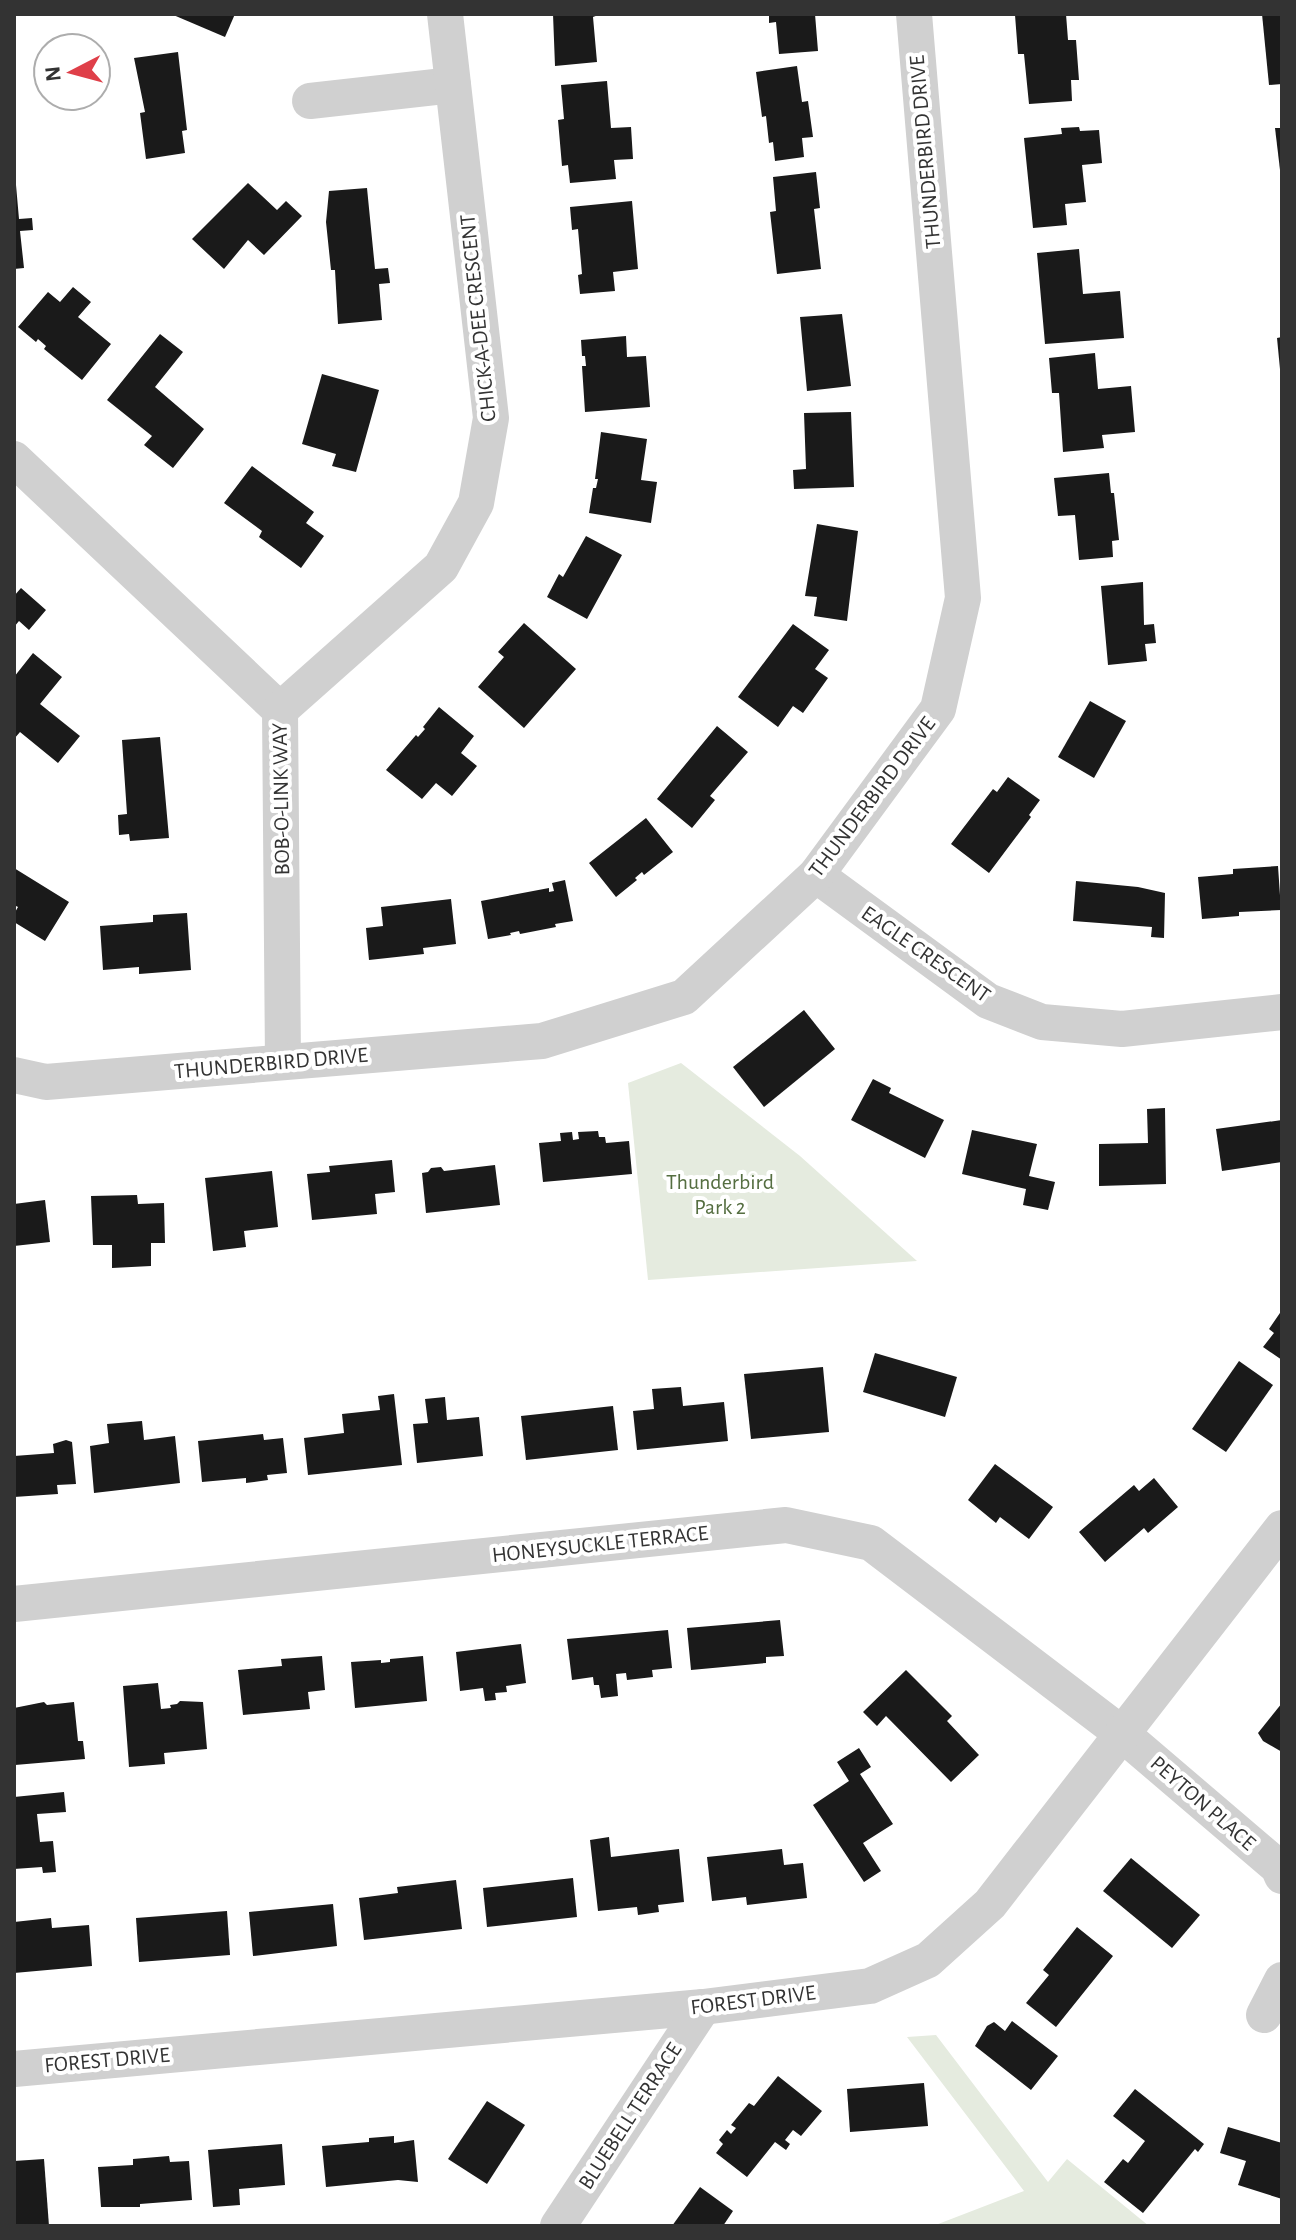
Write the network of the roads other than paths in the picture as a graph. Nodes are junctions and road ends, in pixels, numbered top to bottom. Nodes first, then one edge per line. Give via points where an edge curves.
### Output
1 (445, 14) edge
2 (914, 14) edge
3 (453, 85) junction
4 (310, 101) dead end
5 (14, 459) edge
6 (280, 710) junction
7 (816, 875) junction
8 (1282, 1012) edge
9 (283, 1062) junction
10 (14, 1075) edge
11 (1282, 1528) edge
12 (14, 1604) edge
13 (1121, 1733) junction
14 (1282, 1876) edge
15 (1282, 1980) edge
16 (703, 2007) junction
17 (1264, 2015) dead end
18 (14, 2069) edge
19 (558, 2226) edge

1 - 3 street, CHICK-A-DEE CRESCENT
2 - 7 street, THUNDERBIRD DRIVE via 963,598 938,709
3 - 4 street
3 - 6 street, CHICK-A-DEE CRESCENT via 491,418 476,503 441,567
5 - 6 street, BOB-O-LINK WAY
6 - 9 street, BOB-O-LINK WAY
7 - 8 street, EAGLE CRESCENT via 988,1001 1042,1022 1122,1029
7 - 9 street, THUNDERBIRD DRIVE via 684,997 542,1041
9 - 10 street, THUNDERBIRD DRIVE via 46,1082
11 - 13 street, FOREST DRIVE
12 - 13 street, HONEYSUCKLE TERRACE via 786,1525 871,1543
13 - 14 street, PEYTON PLACE via 1278,1867
13 - 16 street, FOREST DRIVE via 990,1904 928,1960 870,1986
15 - 17 street
16 - 18 street, FOREST DRIVE
16 - 19 street, BLUEBELL TERRACE

